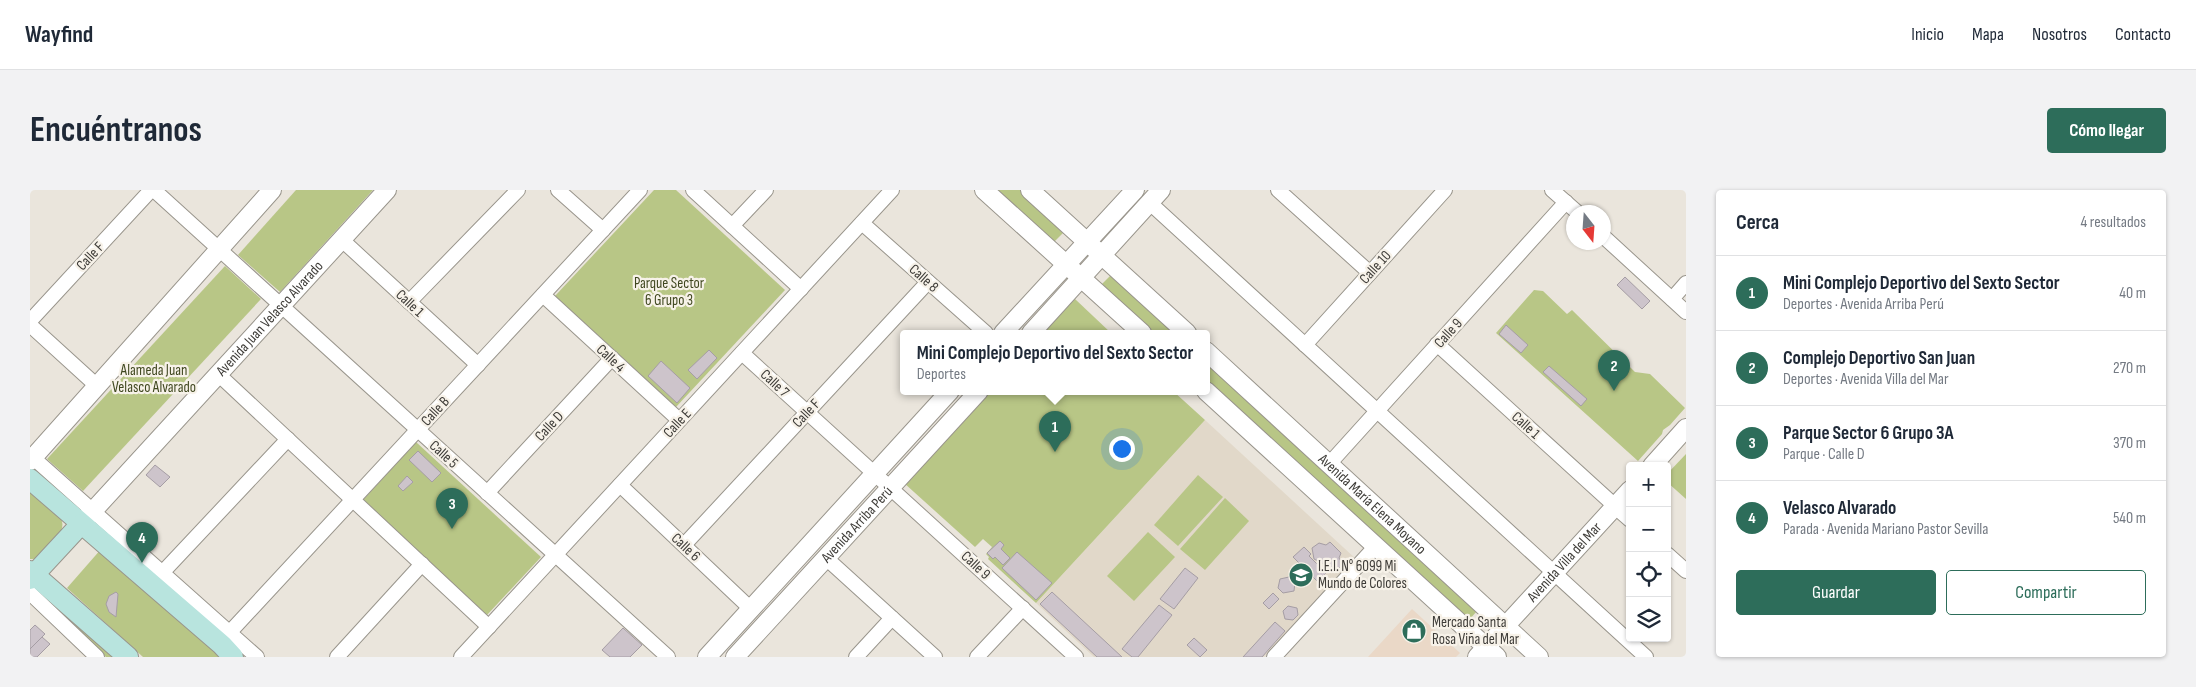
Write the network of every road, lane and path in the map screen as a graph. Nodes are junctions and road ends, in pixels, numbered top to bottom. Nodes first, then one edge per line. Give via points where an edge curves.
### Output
1 (150, 190) edge
2 (154, 190) edge
3 (272, 190) edge
4 (387, 190) edge
5 (518, 190) edge
6 (558, 190) edge
7 (640, 190) edge
8 (693, 190) edge
9 (766, 190) edge
10 (892, 190) edge
11 (984, 190) edge
12 (1030, 190) edge
13 (1135, 190) edge
14 (1278, 190) edge
15 (1445, 190) edge
16 (1552, 190) edge
17 (1294, 195) edge
18 (1155, 196) edge
19 (1566, 202) junction
20 (1569, 205) edge
21 (862, 223) junction
22 (732, 226) junction
23 (602, 230) junction
24 (342, 240) junction
25 (1088, 242) junction
26 (1611, 243) edge
27 (220, 250) junction
28 (1102, 256) junction
29 (1065, 264) junction
30 (1370, 273) junction
31 (1081, 278) junction
32 (928, 282) junction
33 (1686, 283) edge
34 (801, 289) junction
35 (543, 295) junction
36 (1672, 299) junction
37 (409, 302) junction
38 (281, 306) junction
39 (1686, 312) edge
40 (30, 321) edge
41 (30, 325) edge
42 (983, 330) edge
43 (1006, 330) edge
44 (1034, 330) edge
45 (1139, 330) edge
46 (1184, 330) edge
47 (1437, 344) junction
48 (1305, 345) junction
49 (742, 353) junction
50 (1210, 355) edge
51 (612, 358) junction
52 (478, 365) junction
53 (218, 374) junction
54 (97, 386) junction
55 (946, 395) edge
56 (975, 395) edge
57 (1210, 395) edge
58 (1377, 410) junction
59 (807, 412) junction
60 (679, 420) junction
61 (1686, 428) edge
62 (417, 430) junction
63 (288, 439) junction
64 (1686, 443) edge
65 (31, 458) edge
66 (1656, 462) edge
67 (1669, 462) edge
68 (1330, 463) junction
69 (874, 475) junction
70 (30, 479) edge
71 (620, 485) junction
72 (892, 487) junction
73 (487, 493) junction
74 (353, 500) junction
75 (1624, 511) edge
76 (87, 517) junction
77 (684, 545) junction
78 (1376, 546) junction
79 (555, 555) junction
80 (826, 558) junction
81 (1671, 558) edge
82 (422, 564) junction
83 (1686, 571) edge
84 (162, 573) junction
85 (1558, 576) junction
86 (31, 580) edge
87 (1022, 608) junction
88 (752, 609) junction
89 (892, 618) junction
90 (489, 627) junction
91 (1508, 631) junction
92 (230, 632) junction
93 (1489, 655) edge
94 (95, 656) edge
95 (128, 657) edge
96 (233, 657) edge
97 (257, 657) edge
98 (337, 657) edge
99 (461, 657) edge
100 (668, 657) edge
101 (707, 657) edge
102 (735, 657) edge
103 (856, 657) edge
104 (935, 657) edge
105 (976, 657) edge
106 (1076, 657) edge
107 (1274, 657) edge
108 (1538, 657) edge
109 (1646, 657) edge

1 - 40 street, Calle F
2 - 27 street
3 - 27 street
4 - 24 street, Avenida Juan Velasco Alvarado
5 - 37 street
6 - 23 street
7 - 23 street, Calle B
8 - 22 street
9 - 22 street
10 - 21 street, Calle E
11 - 29 street
12 - 25 street
13 - 25 street
14 - 17 street
15 - 30 street, Calle 10
16 - 19 street
17 - 30 street
18 - 28 street
18 - 48 street
19 - 20 street
19 - 47 street, Calle 9
21 - 32 street, Calle 8
21 - 34 street, Calle E
22 - 34 street
23 - 35 street, Calle B
24 - 37 street, Calle 1
24 - 38 street, Avenida Juan Velasco Alvarado
25 - 28 street
25 - 29 street
26 - 36 street
27 - 38 street, Calle 5
27 - 54 street
28 - 31 street
28 - 46 street
29 - 31 street
29 - 43 street
30 - 48 street, Calle 10
31 - 44 street
31 - 45 street
32 - 42 street, Calle 8
32 - 59 street, Calle F
33 - 36 street
34 - 49 street, Calle E
35 - 51 street, Calle 4
35 - 52 street, Calle B
36 - 39 street
37 - 52 street, Calle 1
38 - 53 street, Avenida Juan Velasco Alvarado
38 - 62 street, Calle 5
41 - 54 street
47 - 58 street, Calle 9
47 - 75 street, Calle 1
48 - 58 street
49 - 59 street, Calle 7
49 - 60 street, Calle E
50 - 68 street, Avenida María Elena Moyano
51 - 60 street, Calle 4
51 - 73 street, Calle D
52 - 62 street, Calle B
53 - 63 street
53 - 76 street, Avenida Juan Velasco Alvarado
54 - 65 street
55 - 69 street, Avenida Arriba Perú
56 - 72 street, Avenida Arriba Perú
57 - 78 street, Avenida María Elena Moyano
58 - 68 street, Calle 9
58 - 85 street
59 - 69 street, Calle 7
59 - 77 street, Calle F
60 - 71 street, Calle E
61 - 66 street
62 - 73 street, Calle 5
62 - 74 street, Calle B
63 - 74 street
63 - 84 street
64 - 67 street
65 - 76 street
68 - 91 street, Avenida María Elena Moyano
69 - 72 street, Calle 9
69 - 88 street, Avenida Arriba Perú
70 - 76 main road
71 - 77 street, Calle 6
71 - 79 street, Calle E
72 - 80 street, Avenida Arriba Perú
72 - 87 street, Calle 9
73 - 79 street, Calle 5
74 - 82 street
74 - 92 street, Calle B
75 - 85 street, Avenida Villa del Mar
76 - 84 street
76 - 86 main road, Avenida Juan Velasco Alvarado
76 - 96 main road
77 - 88 street, Calle 6
78 - 93 street, Avenida María Elena Moyano
78 - 107 street
79 - 90 street, Calle E
79 - 100 street, Calle 5
80 - 89 street
80 - 102 street, Avenida Arriba Perú
81 - 83 street
82 - 90 street
82 - 98 street
84 - 92 street
85 - 91 street, Avenida Villa del Mar
85 - 109 street
86 - 94 street
86 - 95 main road
87 - 105 street
87 - 106 street, Calle 9
88 - 101 street, Avenida Arriba Perú
89 - 103 street
89 - 104 street
90 - 99 street, Calle E
91 - 93 street, Avenida Villa del Mar
91 - 108 street, Avenida María Elena Moyano
92 - 97 street

